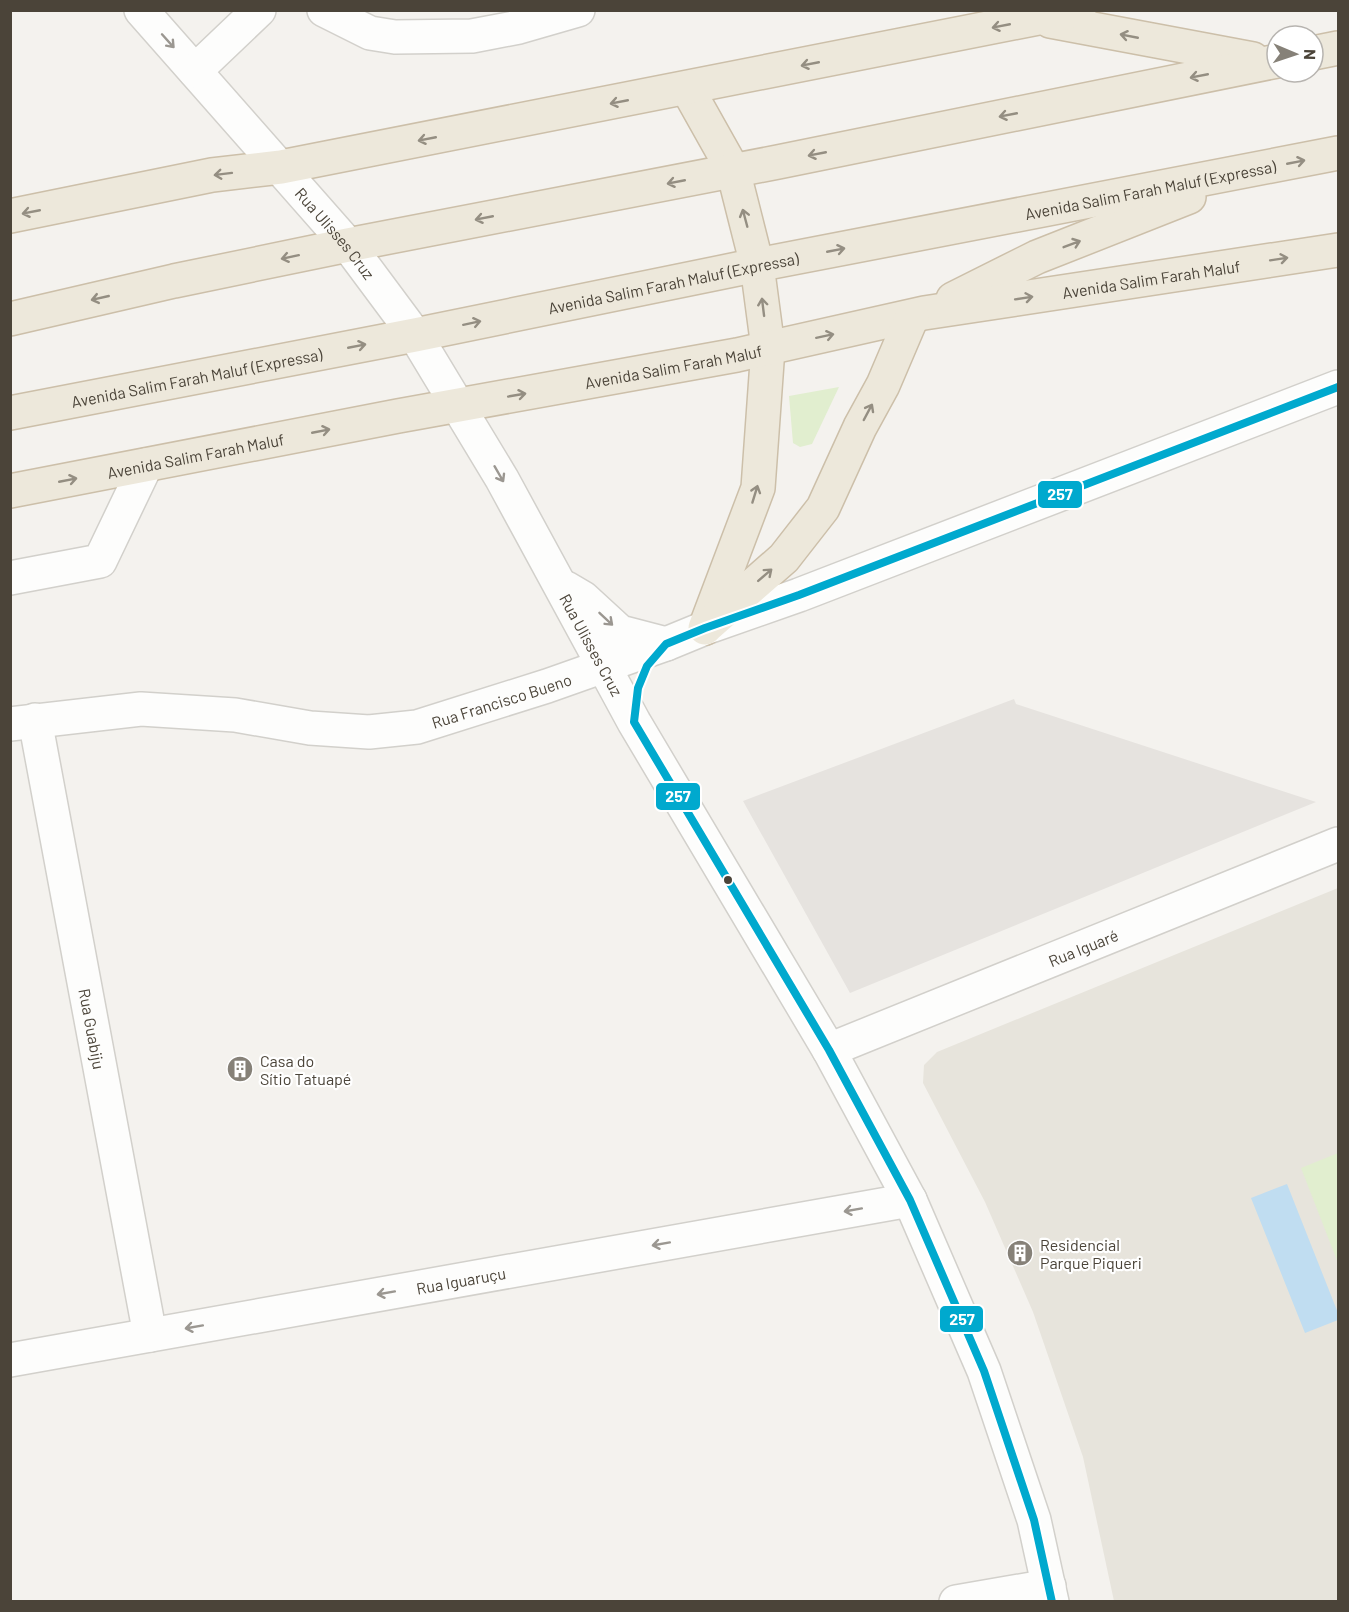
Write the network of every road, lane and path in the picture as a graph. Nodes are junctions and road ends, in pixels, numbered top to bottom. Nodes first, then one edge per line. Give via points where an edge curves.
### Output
1 (141, 10) edge
2 (259, 10) edge
3 (324, 10) edge
4 (578, 10) edge
5 (1079, 10) edge
6 (1037, 19) junction
7 (1265, 60) edge
8 (1265, 63) edge
9 (195, 71) junction
10 (687, 88) junction
11 (1338, 153) edge
12 (281, 167) junction
13 (733, 170) junction
14 (1254, 170) junction
15 (10, 216) edge
16 (348, 245) junction
17 (1338, 250) edge
18 (757, 265) junction
19 (918, 315) junction
20 (10, 319) edge
21 (415, 335) junction
22 (768, 348) junction
23 (1338, 387) edge
24 (459, 406) junction
25 (10, 412) edge
26 (146, 465) junction
27 (10, 491) edge
28 (10, 578) edge
29 (559, 584) junction
30 (705, 628) junction
31 (666, 644) junction
32 (603, 665) junction
33 (23, 722) edge
34 (634, 722) junction
35 (1338, 844) edge
36 (829, 1050) junction
37 (910, 1200) junction
38 (150, 1335) junction
39 (10, 1360) edge
40 (1050, 1594) edge
41 (956, 1602) edge

1 -> 9 street, Rua Ulisses Cruz
2 - 9 street
3 - 4 street via 370,33 394,37 472,36
5 - 6 highway
7 -> 6 highway
6 -> 10 highway
8 -> 13 highway
9 - 12 street, Rua Ulisses Cruz
10 -> 12 highway
10 - 13 highway
14 -> 11 highway, Avenida Salim Farah Maluf (Expressa)
12 -> 15 highway via 212,175
12 - 16 street, Rua Ulisses Cruz
13 -> 16 highway
18 -> 13 highway
18 -> 14 highway, Avenida Salim Farah Maluf (Expressa)
19 -> 14 highway via 1037,257
16 -> 20 highway
16 - 21 street, Rua Ulisses Cruz
19 -> 17 highway, Avenida Salim Farah Maluf
21 -> 18 highway, Avenida Salim Farah Maluf (Expressa)
22 -> 18 highway
22 -> 19 highway, Avenida Salim Farah Maluf
30 -> 19 highway via 784,558 823,508
21 - 24 street, Rua Ulisses Cruz
25 -> 21 highway, Avenida Salim Farah Maluf (Expressa)
24 -> 22 highway, Avenida Salim Farah Maluf
30 -> 22 highway via 758,488
23 - 30 street, Rua Francisco Bueno
26 -> 24 highway, Avenida Salim Farah Maluf
24 -> 29 street, Rua Ulisses Cruz
27 -> 26 highway, Avenida Salim Farah Maluf
26 - 28 street via 100,561
29 -> 31 street via 583,598 620,632
29 - 32 street, Rua Ulisses Cruz
30 - 31 street, Rua Francisco Bueno
31 - 32 street, Rua Francisco Bueno
31 - 34 street via 647,666 638,688
32 - 33 street, Rua Francisco Bueno via 417,727 369,732 310,728 235,715 141,709
32 - 34 street, Rua Ulisses Cruz
33 - 38 street, Rua Guabiju
34 - 36 street, Rua Ulisses Cruz
35 - 36 street, Rua Iguaré
36 - 37 street, Rua Ulisses Cruz
37 -> 38 street, Rua Iguaruçu
37 - 40 street, Rua Ulisses Cruz via 984,1371 1034,1520
38 - 39 street, Rua Iguaruçu
40 - 41 street

